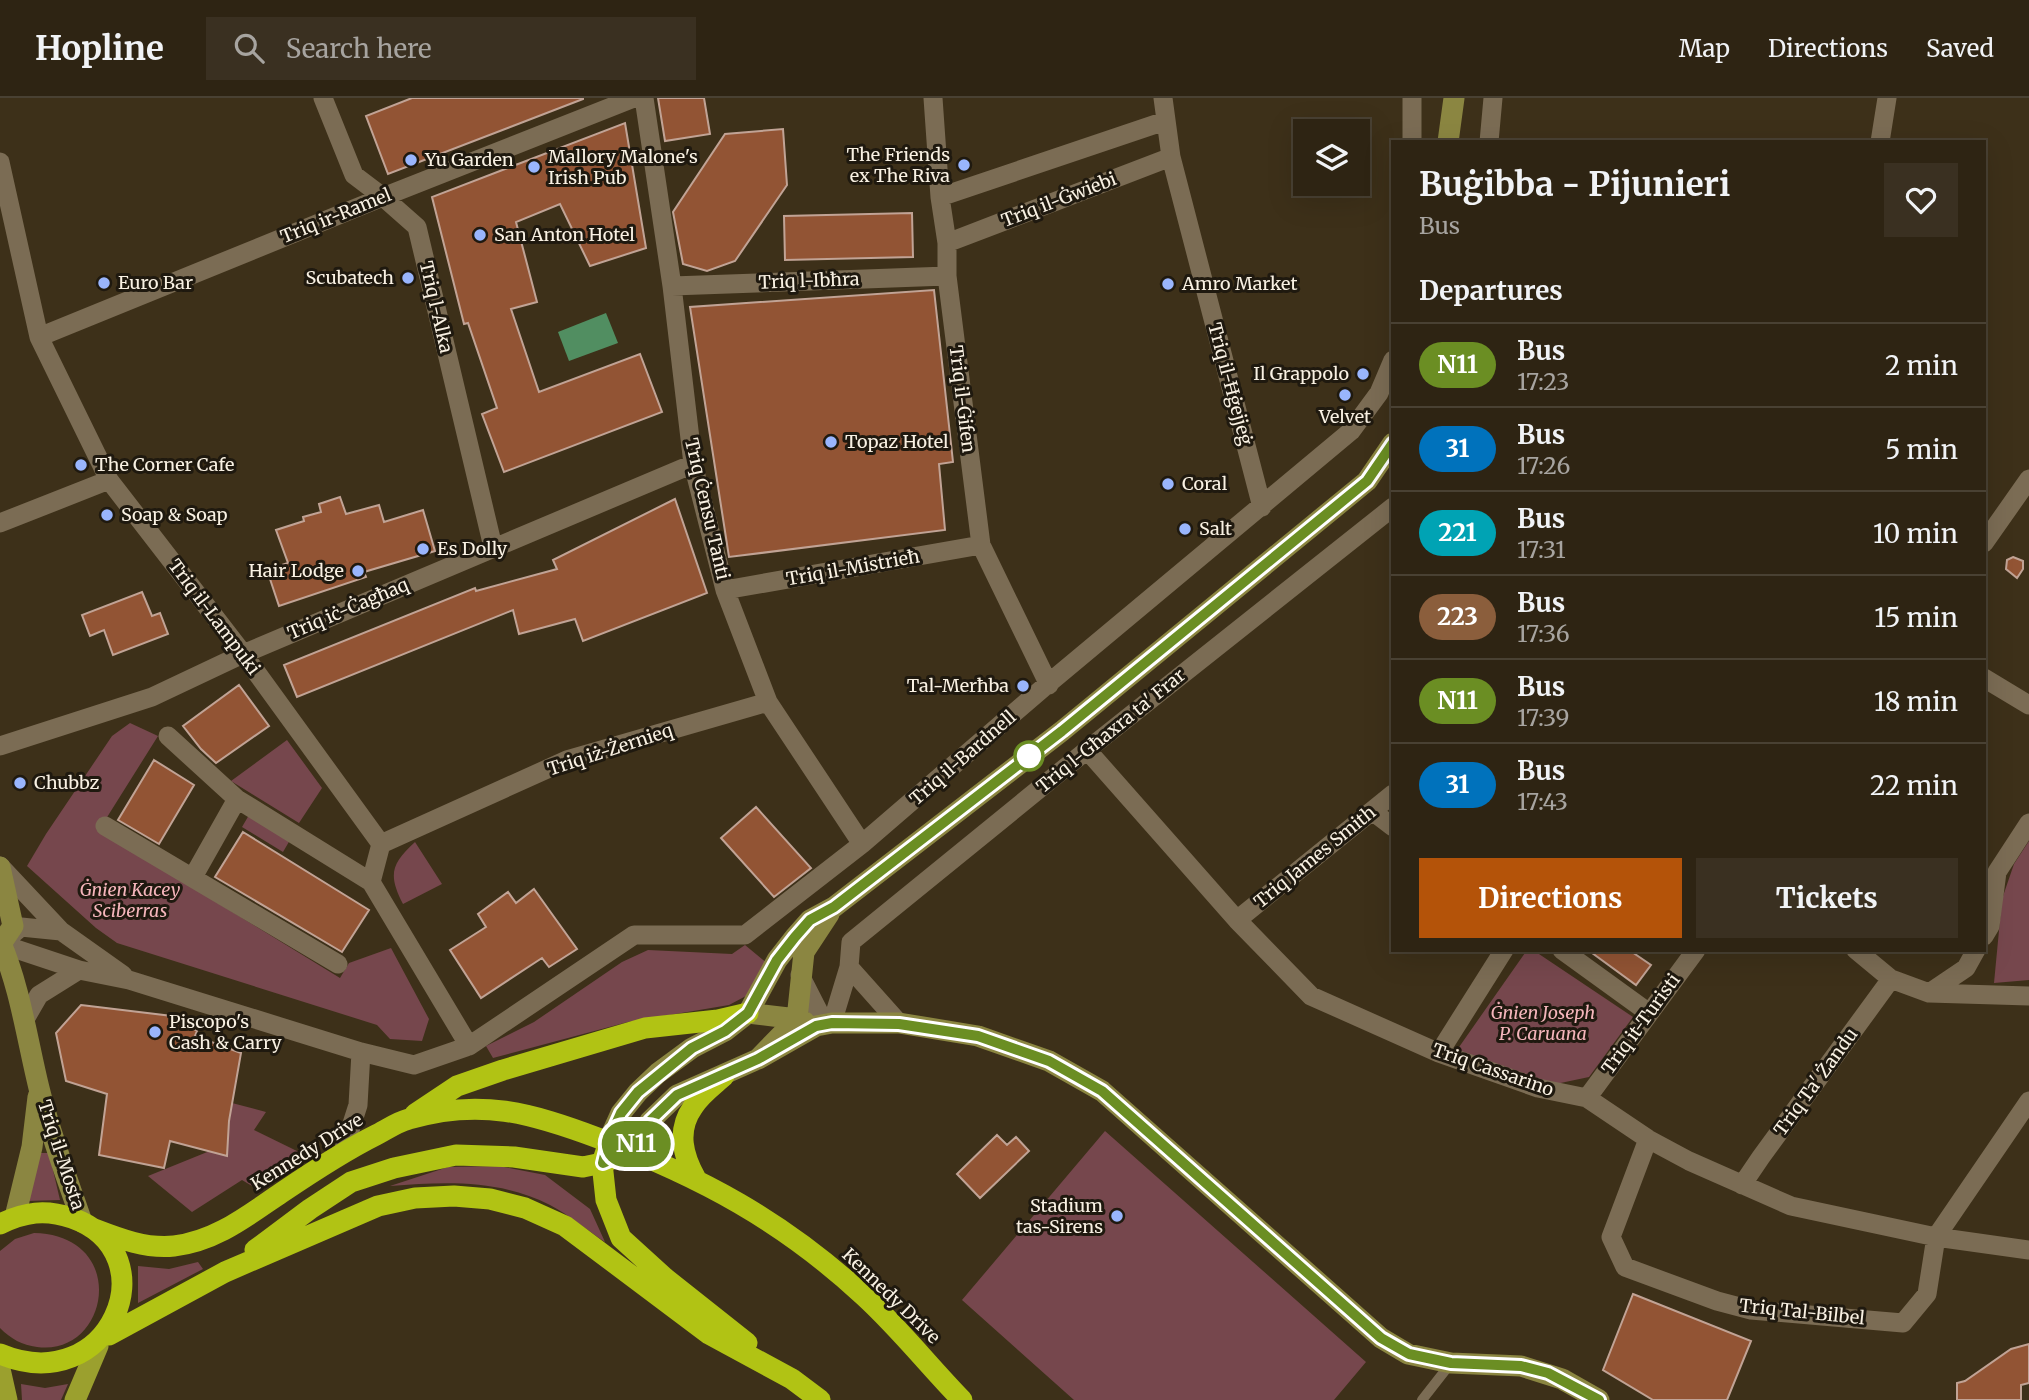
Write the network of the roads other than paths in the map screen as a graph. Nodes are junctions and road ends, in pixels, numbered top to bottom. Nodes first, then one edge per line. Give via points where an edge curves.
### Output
1 (323, 98) edge
2 (634, 98) edge
3 (643, 98) edge
4 (933, 98) edge
5 (1163, 98) edge
6 (1412, 98) edge
7 (1454, 98) edge
8 (1493, 98) edge
9 (1887, 98) edge
10 (1165, 121) junction
11 (1412, 140) edge
12 (1448, 140) edge
13 (1489, 140) edge
14 (1880, 140) edge
15 (1171, 157) junction
16 (0, 162) edge
17 (383, 197) junction
18 (940, 197) junction
19 (947, 243) junction
20 (947, 276) junction
21 (672, 286) junction
22 (39, 337) junction
23 (1391, 365) edge
24 (1391, 446) edge
25 (693, 464) junction
26 (2029, 479) edge
27 (109, 480) junction
28 (2022, 500) edge
29 (1262, 507) junction
30 (1391, 510) edge
31 (0, 523) edge
32 (1986, 541) edge
33 (981, 545) junction
34 (493, 547) junction
35 (725, 590) junction
36 (243, 654) junction
37 (1986, 679) edge
38 (1049, 685) junction
39 (768, 702) junction
40 (2029, 705) edge
41 (169, 736) dead end
42 (0, 746) edge
43 (1087, 750) junction
44 (1391, 796) edge
45 (237, 799) junction
46 (1372, 811) junction
47 (2029, 822) edge
48 (1391, 825) edge
49 (105, 827) dead end
50 (381, 844) junction
51 (862, 844) junction
52 (0, 866) edge
53 (193, 877) junction
54 (371, 882) junction
55 (834, 907) junction
56 (1237, 920) junction
57 (61, 931) junction
58 (1986, 933) edge
59 (1, 942) edge
60 (1503, 952) edge
61 (1565, 952) edge
62 (1695, 952) edge
63 (1858, 952) edge
64 (1975, 952) edge
65 (338, 964) dead end
66 (849, 967) junction
67 (79, 970) junction
68 (6, 976) edge
69 (1891, 979) junction
70 (129, 980) junction
71 (1929, 993) junction
72 (2029, 996) edge
73 (748, 1013) junction
74 (1649, 1013) junction
75 (24, 1021) junction
76 (817, 1023) junction
77 (899, 1024) junction
78 (469, 1046) junction
79 (361, 1052) junction
80 (1439, 1053) junction
81 (724, 1076) junction
82 (39, 1088) junction
83 (1587, 1098) junction
84 (2029, 1101) edge
85 (407, 1119) junction
86 (1648, 1139) junction
87 (608, 1142) junction
88 (633, 1150) junction
89 (343, 1152) junction
90 (603, 1163) junction
91 (696, 1179) junction
92 (1742, 1185) junction
93 (8, 1221) edge
94 (87, 1225) junction
95 (1936, 1237) junction
96 (2029, 1250) edge
97 (225, 1272) junction
98 (104, 1341) junction
99 (0, 1354) edge
100 (1451, 1363) junction
101 (0, 1369) edge
102 (7, 1400) edge
103 (75, 1400) edge
104 (820, 1400) edge
105 (962, 1400) edge
106 (1422, 1400) edge
107 (1600, 1400) edge

1 - 17 street, Triq l-Alka via 354,176
2 - 17 street, Triq ir-Ramel
3 - 21 street, Triq Ċensu Tanti
4 - 18 street, Triq il-Ġifen
5 - 10 street, Triq il-Ħġejjeġ
6 - 11 street
7 - 12 street
8 - 13 street
9 - 14 street
10 - 15 street, Triq il-Ħġejjeġ
10 - 18 street
15 - 19 street, Triq il-Ġwiebi
15 - 29 street, Triq il-Ħġejjeġ
16 - 22 street, Triq il-Lampuki
17 - 22 street, Triq ir-Ramel
17 - 34 street, Triq l-Alka via 417,228
18 - 19 street, Triq il-Ġifen
19 - 20 street, Triq il-Ġifen
20 - 21 street, Triq l-Ibħra
20 - 33 street, Triq il-Ġifen
21 - 25 street, Triq Ċensu Tanti
22 - 27 street, Triq il-Lampuki
23 - 29 street, Triq il-Bardnell via 1379,393 1352,431
24 - 55 street via 1367,481 1062,731
25 - 34 street, Triq iċ-Ċagħaq
25 - 35 street, Triq Ċensu Tanti
26 - 28 street
27 - 31 street
27 - 36 street, Triq il-Lampuki
28 - 32 street
29 - 38 street, Triq il-Bardnell
30 - 43 street, Triq l-Għaxra ta' Frar
33 - 35 street, Triq il-Mistrieħ
33 - 38 street, Triq il-Ġifen
34 - 36 street, Triq iċ-Ċagħaq
35 - 39 street, Triq Ċensu Tanti
36 - 42 street, Triq iċ-Ċagħaq via 152,697
36 - 50 street, Triq il-Lampuki
37 - 40 street
38 - 51 street, Triq il-Bardnell
39 - 50 street, Triq iż-Żernieq via 567,760
39 - 51 street, Triq Ċensu Tanti
41 - 45 street
43 - 56 street, Triq Cassarino
43 - 66 street, Triq l-Għaxra ta' Frar via 851,942
44 - 46 street, Triq James Smith
45 - 53 street
45 - 54 street
46 - 48 street
46 - 56 street, Triq James Smith
47 - 58 street via 1997,872
49 - 53 street
50 - 54 street
51 - 78 street, Triq il-Bardnell via 744,935 634,935
52 - 57 street
52 - 59 street via 13,926
53 - 65 street
54 - 78 street
55 - 73 street via 810,920 795,937
55 - 76 street via 804,952 800,975
56 - 80 street, Triq Cassarino via 1311,996
57 - 59 street via 21,927
57 - 70 street
59 - 67 street
59 - 68 street, Triq il-Mosta
60 - 80 street
61 - 74 street
62 - 74 street, Triq it-Turisti
63 - 69 street
64 - 71 street via 1966,968
66 - 76 street, Triq l-Għaxra ta' Frar
66 - 77 street
67 - 70 street
67 - 75 street via 39,995
68 - 75 street, Triq il-Mosta
69 - 71 street
69 - 92 street, Triq Ta' Żandu
70 - 79 street, Triq il-Bardnell
71 - 72 street
73 - 76 street
73 - 85 highway via 645,1028 503,1070 457,1086
73 - 87 street via 692,1048 638,1092 621,1113
74 - 83 street, Triq it-Turisti
75 - 82 street, Triq il-Mosta
76 - 77 street
76 - 81 street
77 - 100 street via 978,1036 1049,1061 1102,1091 1381,1338 1409,1354
78 - 79 street, Triq il-Bardnell via 414,1065
79 - 89 street via 358,1105
80 - 83 street, Triq Cassarino via 1538,1088
81 - 88 street via 677,1095 650,1121
81 - 91 highway via 692,1107 686,1122 682,1142
82 - 93 street, Triq il-Mosta via 32,1147
82 - 94 street, Triq il-Mosta
83 - 86 street, Triq Cassarino
84 - 95 street
85 - 87 highway, Kennedy Drive via 473,1107 512,1110
85 - 89 highway, Kennedy Drive
86 - 92 street, Triq Cassarino
86 - 95 street, Triq Tal-Bilbel via 1611,1237 1625,1267 1717,1301 1751,1310 1903,1322 1927,1294
87 - 88 highway, Kennedy Drive
87 - 90 highway
88 - 90 highway
88 - 91 highway, Kennedy Drive
89 - 94 highway, Kennedy Drive via 224,1231 199,1241 149,1246
90 - 97 highway via 583,1167 456,1155 394,1168 351,1182
90 - 104 highway via 606,1200 621,1238
91 - 105 highway, Kennedy Drive via 760,1214 828,1266 865,1297
92 - 95 street, Triq Cassarino via 1791,1206
93 - 94 highway, Kennedy Drive via 34,1212 54,1212
94 - 98 highway via 107,1244 118,1264 122,1286 120,1308
95 - 96 street, Triq Cassarino
97 - 98 highway
97 - 104 highway via 378,1206 415,1198 490,1199 565,1226 709,1334
98 - 99 highway via 80,1359 59,1366 37,1368
98 - 103 main road
100 - 106 lane
100 - 107 street via 1521,1366 1562,1379
101 - 102 main road

